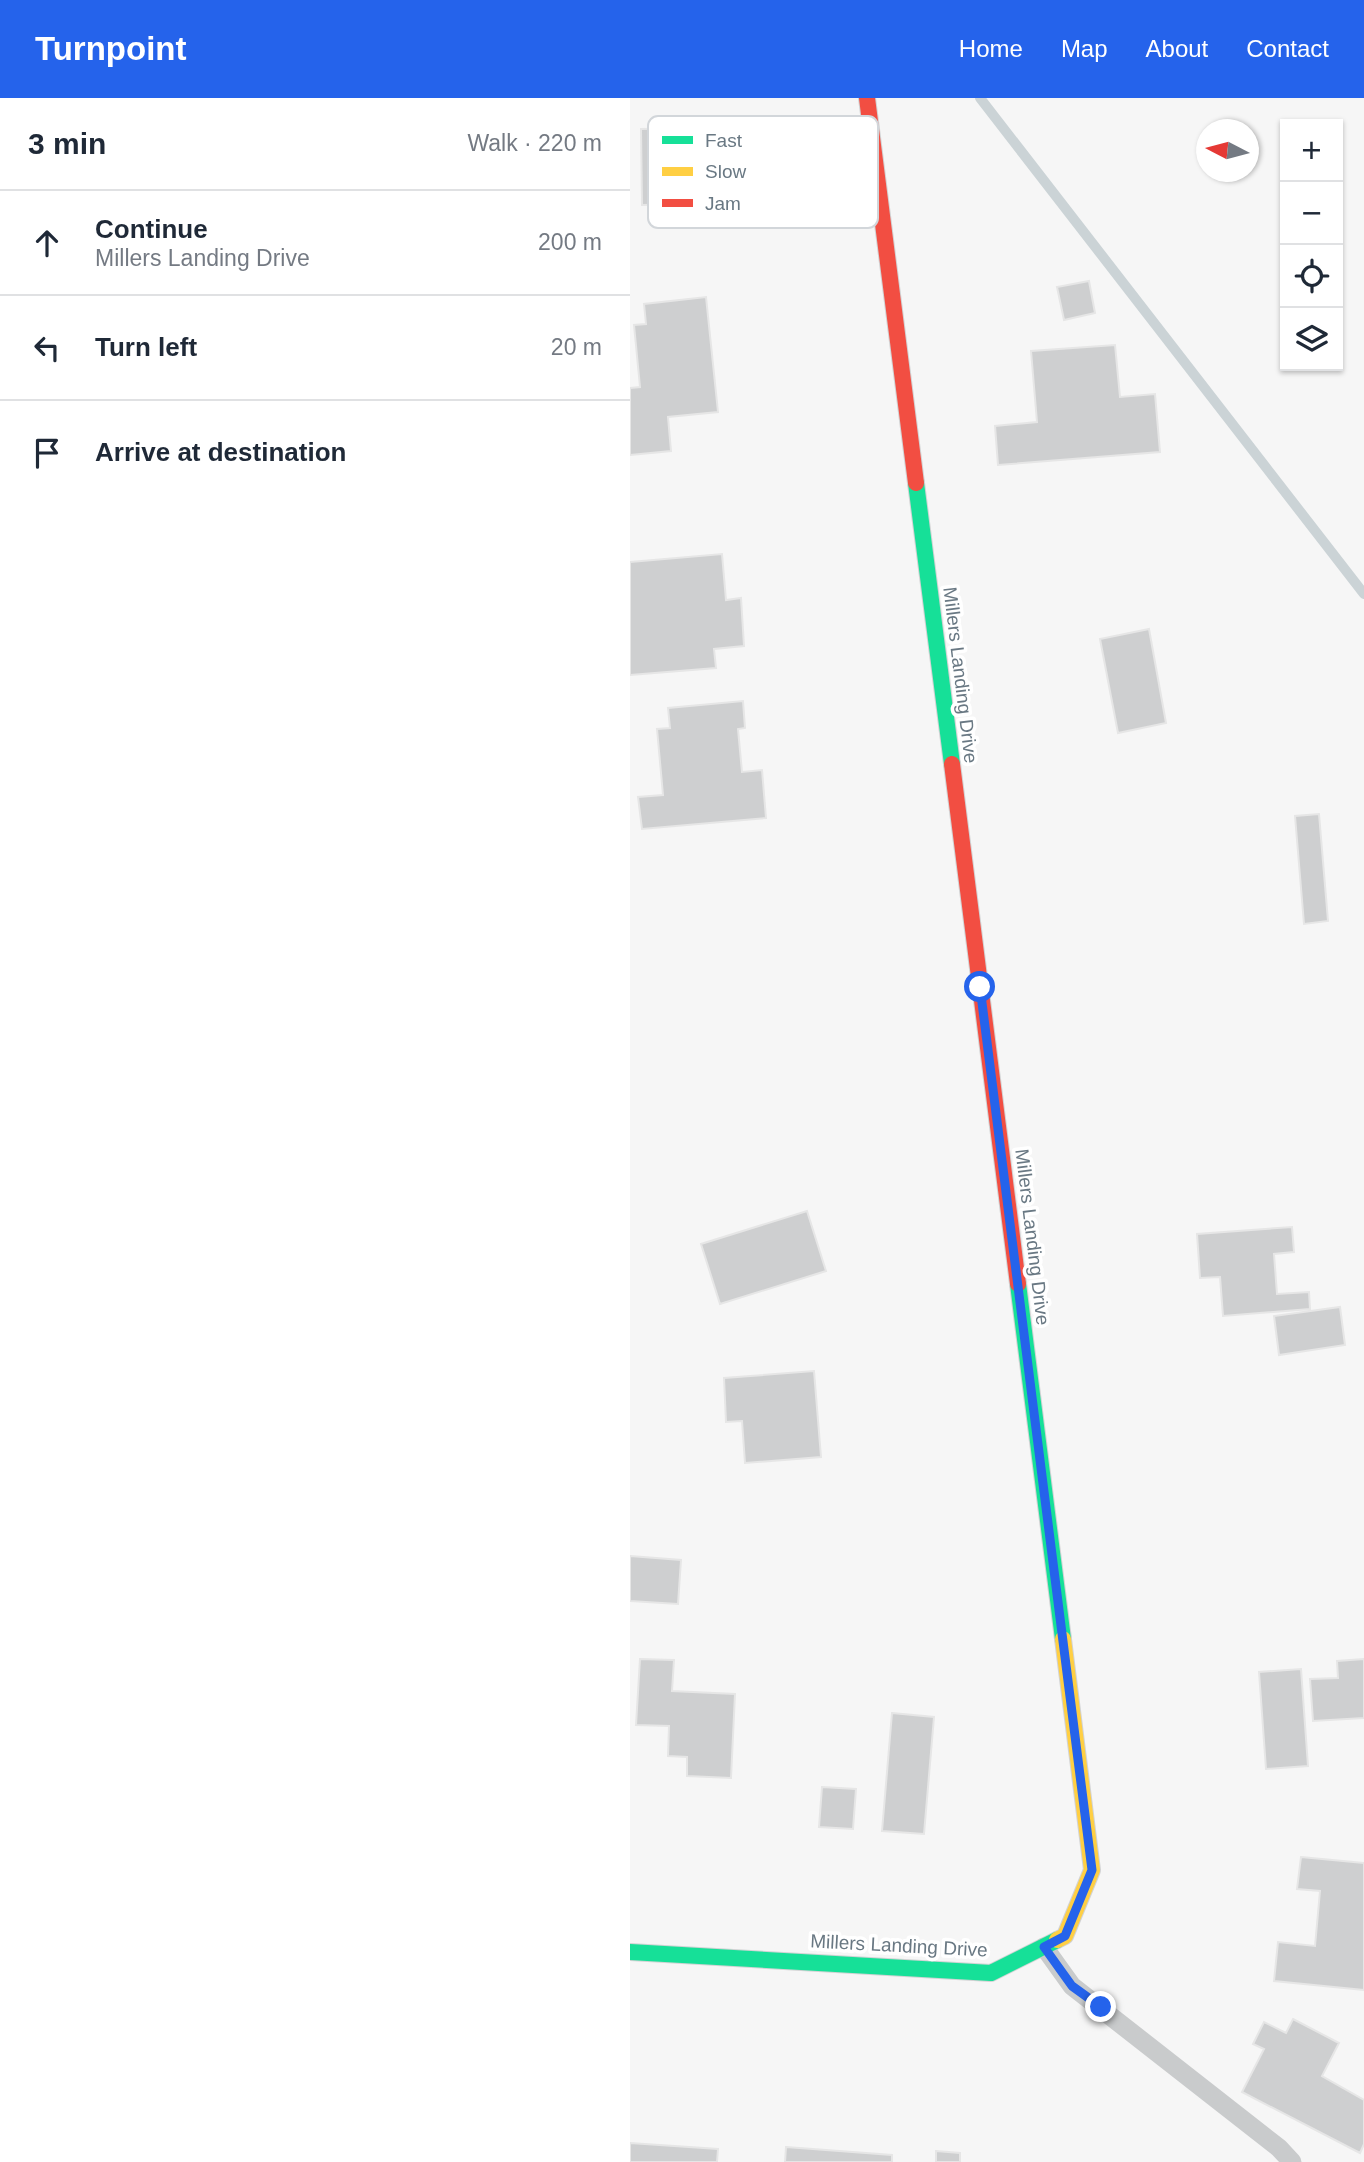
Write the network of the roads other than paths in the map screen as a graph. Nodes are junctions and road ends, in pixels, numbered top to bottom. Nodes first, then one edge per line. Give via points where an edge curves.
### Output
1 (867, 98) edge
2 (869, 116) edge
3 (878, 185) edge
4 (1044, 1947) junction
5 (630, 1952) edge
6 (1292, 2162) edge

1 - 2 street, Millers Landing Drive
3 - 4 street, Millers Landing Drive via 1092,1870 1065,1936
4 - 5 street, Millers Landing Drive via 991,1973
4 - 6 lane via 1072,1986 1279,2147

